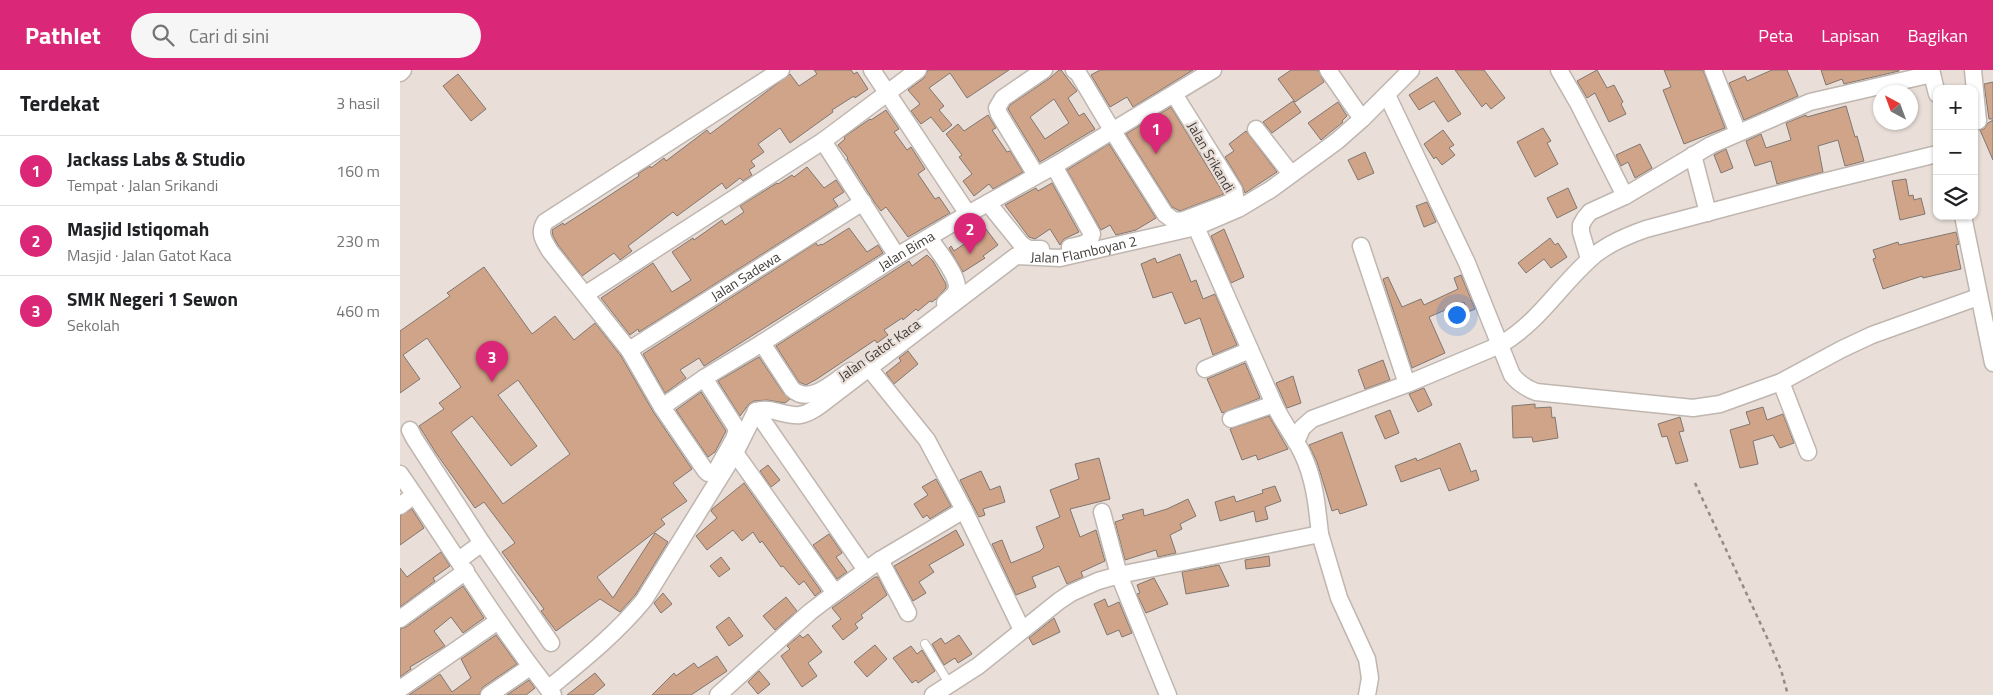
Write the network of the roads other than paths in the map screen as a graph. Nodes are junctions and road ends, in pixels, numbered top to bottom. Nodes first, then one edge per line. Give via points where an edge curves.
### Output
1 (403, 70) edge
2 (872, 70) edge
3 (918, 70) edge
4 (1213, 70) edge
5 (1328, 70) edge
6 (1411, 70) edge
7 (1559, 70) edge
8 (1713, 70) edge
9 (1973, 70) edge
10 (776, 71) edge
11 (1038, 71) edge
12 (1079, 71) edge
13 (400, 72) edge
14 (1931, 72) edge
15 (1935, 85) edge
16 (888, 93) junction
17 (1174, 94) junction
18 (1387, 95) junction
19 (1362, 119) junction
20 (1982, 120) edge
21 (1256, 129) dead end
22 (1112, 130) junction
23 (1738, 133) junction
24 (824, 141) junction
25 (1693, 155) junction
26 (1933, 155) edge
27 (1054, 166) junction
28 (1291, 174) junction
29 (1036, 175) junction
30 (1625, 196) junction
31 (863, 202) junction
32 (988, 203) junction
33 (968, 214) junction
34 (1708, 214) junction
35 (1963, 220) edge
36 (1196, 227) junction
37 (930, 238) junction
38 (1361, 246) dead end
39 (897, 256) junction
40 (1589, 259) junction
41 (586, 294) junction
42 (1978, 297) junction
43 (762, 342) junction
44 (1500, 344) junction
45 (629, 350) junction
46 (1250, 350) junction
47 (1993, 363) edge
48 (869, 368) junction
49 (1205, 369) dead end
50 (704, 378) junction
51 (1781, 382) junction
52 (1407, 384) junction
53 (1274, 404) junction
54 (661, 405) junction
55 (756, 411) junction
56 (1231, 419) dead end
57 (410, 430) dead end
58 (1296, 442) junction
59 (1808, 452) dead end
60 (735, 453) junction
61 (400, 474) edge
62 (414, 495) junction
63 (400, 506) edge
64 (964, 510) junction
65 (1102, 512) dead end
66 (1320, 534) junction
67 (482, 542) junction
68 (880, 560) junction
69 (462, 566) junction
70 (866, 570) junction
71 (1119, 575) junction
72 (835, 593) junction
73 (908, 613) dead end
74 (400, 619) edge
75 (498, 620) junction
76 (1022, 630) junction
77 (552, 643) dead end
78 (925, 644) dead end
79 (530, 667) junction
80 (950, 685) junction
81 (400, 689) edge
82 (550, 692) edge
83 (490, 695) edge
84 (718, 695) edge
85 (933, 695) edge
86 (1168, 695) edge
87 (1366, 695) edge

1 - 13 street
2 - 16 street
3 - 16 street
4 - 17 street, Jalan Bima
5 - 19 street
6 - 18 street, Jalan Flamboyan 2
7 - 30 street
8 - 23 street
9 - 20 street
10 - 41 street via 545,222 541,227 543,239
11 - 29 street via 1003,98 997,108
12 - 22 street
14 - 15 street
14 - 23 street via 1810,102
16 - 24 street
16 - 33 street
17 - 22 street, Jalan Bima
17 - 22 street, Jalan Srikandi via 1234,190 1231,202 1181,221 1169,218
18 - 19 street, Jalan Flamboyan 2
18 - 44 street via 1468,264
19 - 28 street, Jalan Flamboyan 2
21 - 28 street
22 - 27 street, Jalan Bima
23 - 25 street
24 - 31 street
24 - 41 street
25 - 30 street
25 - 34 street
26 - 34 street
27 - 29 street, Jalan Bima
27 - 32 street via 1091,230 1091,237 1085,243 1029,249 1017,241
28 - 36 street, Jalan Flamboyan 2 via 1238,210
29 - 32 street, Jalan Bima
30 - 40 street via 1590,212 1585,218 1581,232
31 - 39 street
31 - 45 street, Jalan Sadewa
32 - 33 street, Jalan Bima
33 - 37 street, Jalan Bima
34 - 40 street via 1630,235
35 - 42 street
36 - 46 street
36 - 48 street, Jalan Flamboyan 2 via 1060,258 1016,256
37 - 39 street, Jalan Bima
37 - 43 street, Jalan Gatot Kaca via 954,277 957,287 954,296 816,393 807,396 792,389
38 - 52 street
39 - 43 street, Jalan Bima
40 - 44 street via 1535,319
41 - 45 street
42 - 47 street
42 - 51 street via 1872,335
43 - 50 street, Jalan Bima
44 - 51 street via 1517,382 1536,392 1693,408 1720,404
44 - 52 street
45 - 54 street
46 - 49 street
46 - 53 street
48 - 55 street, Jalan Flamboyan 2 via 828,400 800,415
48 - 64 street via 927,440
50 - 54 street, Jalan Bima
50 - 54 street via 737,430 716,471 708,473 705,470
51 - 59 street
52 - 58 street via 1312,419 1302,428
53 - 56 street
53 - 58 street
55 - 60 street
55 - 70 street
57 - 67 street
58 - 66 street via 1312,476
60 - 72 street
60 - 82 street via 644,600 626,622
61 - 62 street
62 - 63 street
62 - 69 street
64 - 68 street
64 - 76 street
65 - 71 street
66 - 71 street
66 - 87 street via 1339,598 1367,659 1370,678
67 - 69 street
67 - 77 street
68 - 70 street
68 - 73 street
69 - 74 street
69 - 75 street
70 - 72 street
71 - 76 street via 1071,593
71 - 86 street
72 - 84 street
75 - 79 street
75 - 81 street
76 - 80 street
78 - 80 lane
79 - 82 street
79 - 83 street
80 - 85 street

